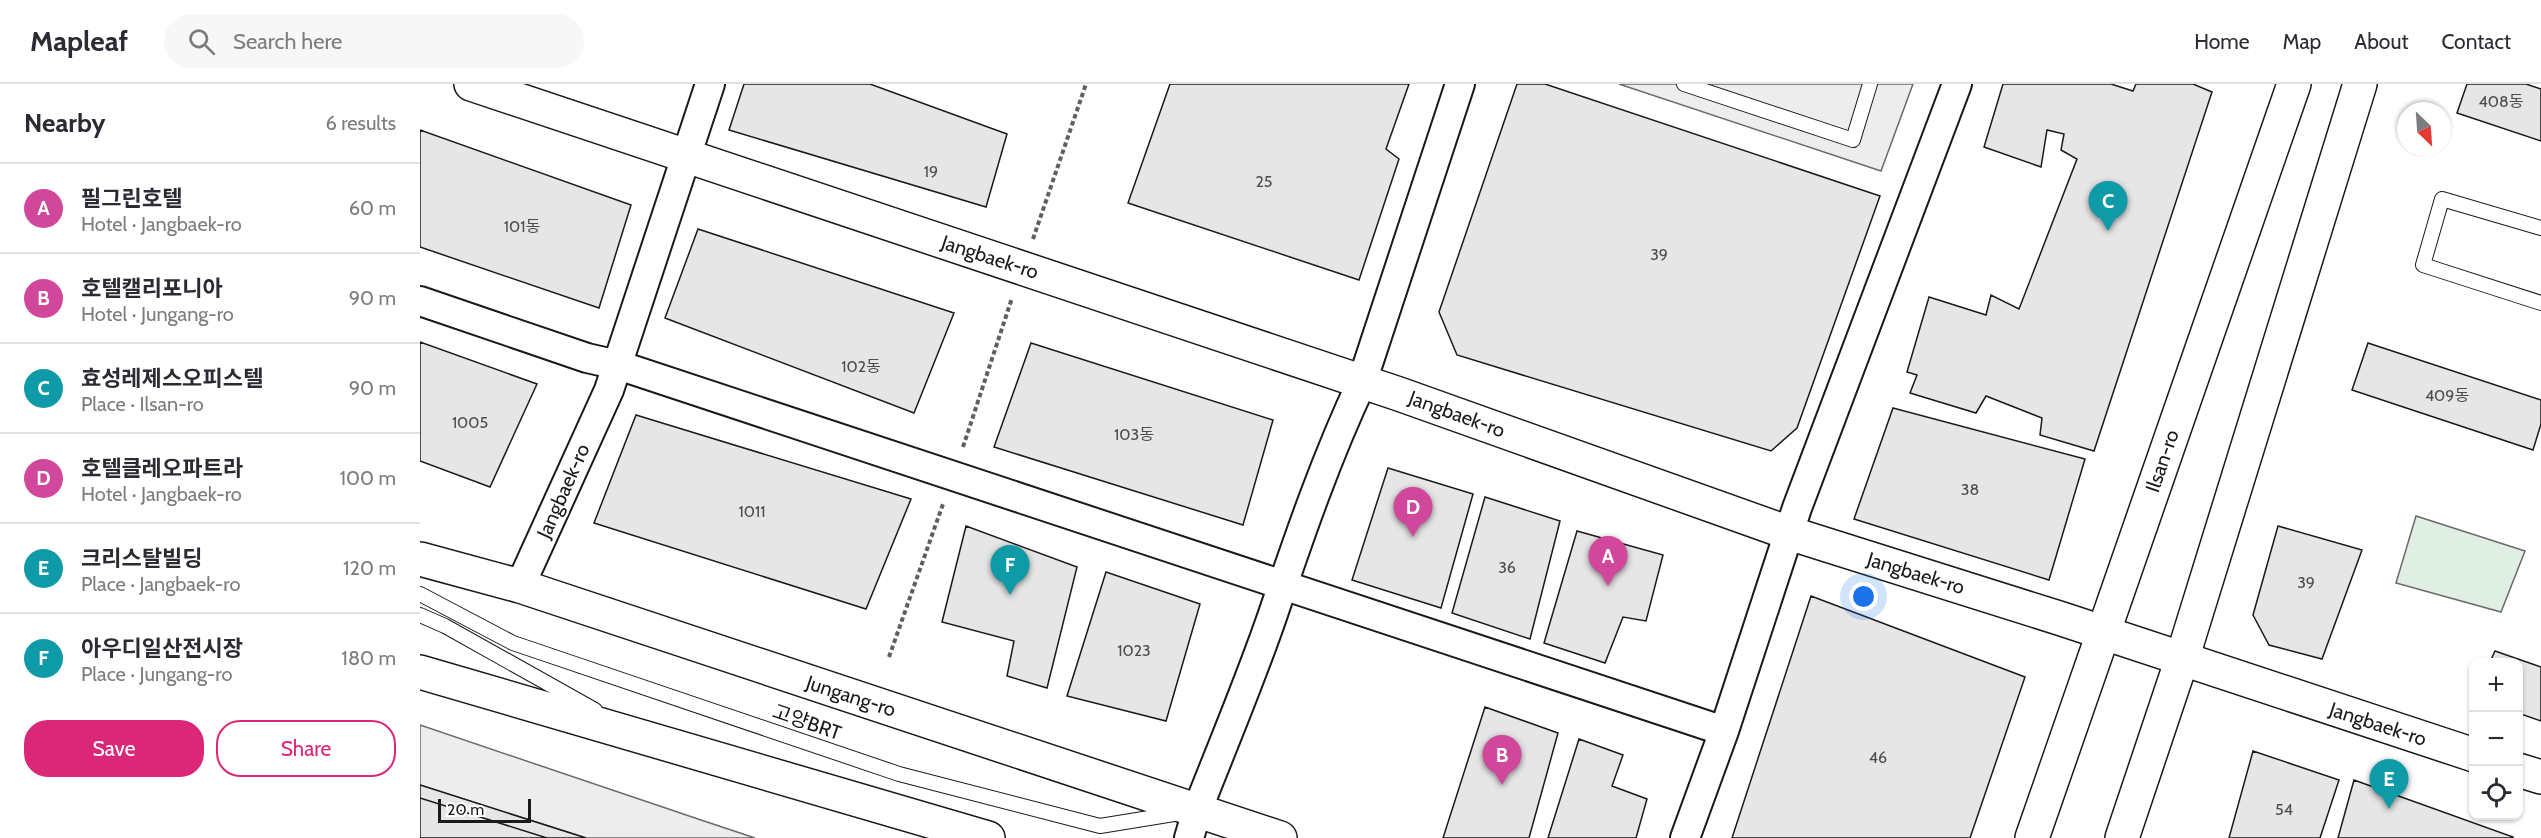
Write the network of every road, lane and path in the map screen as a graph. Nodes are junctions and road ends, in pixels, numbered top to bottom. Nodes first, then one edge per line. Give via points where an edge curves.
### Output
1 (471, 84) edge
2 (710, 84) edge
3 (1086, 84) edge
4 (1460, 84) edge
5 (1684, 84) edge
6 (1870, 84) edge
7 (1957, 84) edge
8 (2294, 84) edge
9 (2360, 84) edge
10 (686, 157) junction
11 (2541, 228) edge
12 (1033, 239) dead end
13 (1013, 297) dead end
14 (420, 301) edge
15 (2541, 303) edge
16 (618, 364) junction
17 (1362, 382) junction
18 (962, 450) dead end
19 (945, 498) dead end
20 (1789, 533) junction
21 (420, 559) edge
22 (520, 586) junction
23 (1281, 586) junction
24 (420, 594) edge
25 (420, 615) edge
26 (2102, 633) junction
27 (889, 657) dead end
28 (2182, 659) junction
29 (420, 672) edge
30 (1724, 731) junction
31 (648, 739) junction
32 (2469, 753) edge
33 (2523, 772) edge
34 (2541, 777) edge
35 (1193, 824) edge
36 (988, 838) edge
37 (1280, 838) edge
38 (1685, 838) edge
39 (2032, 838) edge
40 (2122, 838) edge

1 - 10 main road, Jangbaek-ro
2 - 10 street, Jangbaek-ro
3 - 12 path
4 - 17 street
5 - 6 lane via 1853,140
7 - 20 street
8 - 26 main road, Ilsan-ro
9 - 28 main road
10 - 16 street, Jangbaek-ro
10 - 17 main road, Jangbaek-ro
11 - 15 lane via 2442,199 2423,265
13 - 18 path
14 - 16 street via 587,358
16 - 22 street, Jangbaek-ro
16 - 23 street
17 - 20 main road, Jangbaek-ro
17 - 23 street
19 - 27 path
20 - 26 main road, Jangbaek-ro
20 - 30 street
21 - 22 main road, Jungang-ro
22 - 35 main road, Jungang-ro
23 - 30 street
23 - 35 street
24 - 35 lane, 고양BRT via 513,643 899,774 1100,826
25 - 31 lane
26 - 28 main road, Jangbaek-ro
26 - 39 main road, Ilsan-ro
28 - 32 main road, Jangbaek-ro
28 - 40 main road
29 - 31 main road
30 - 38 street
31 - 36 main road
33 - 34 main road
35 - 37 main road, Jungang-ro

